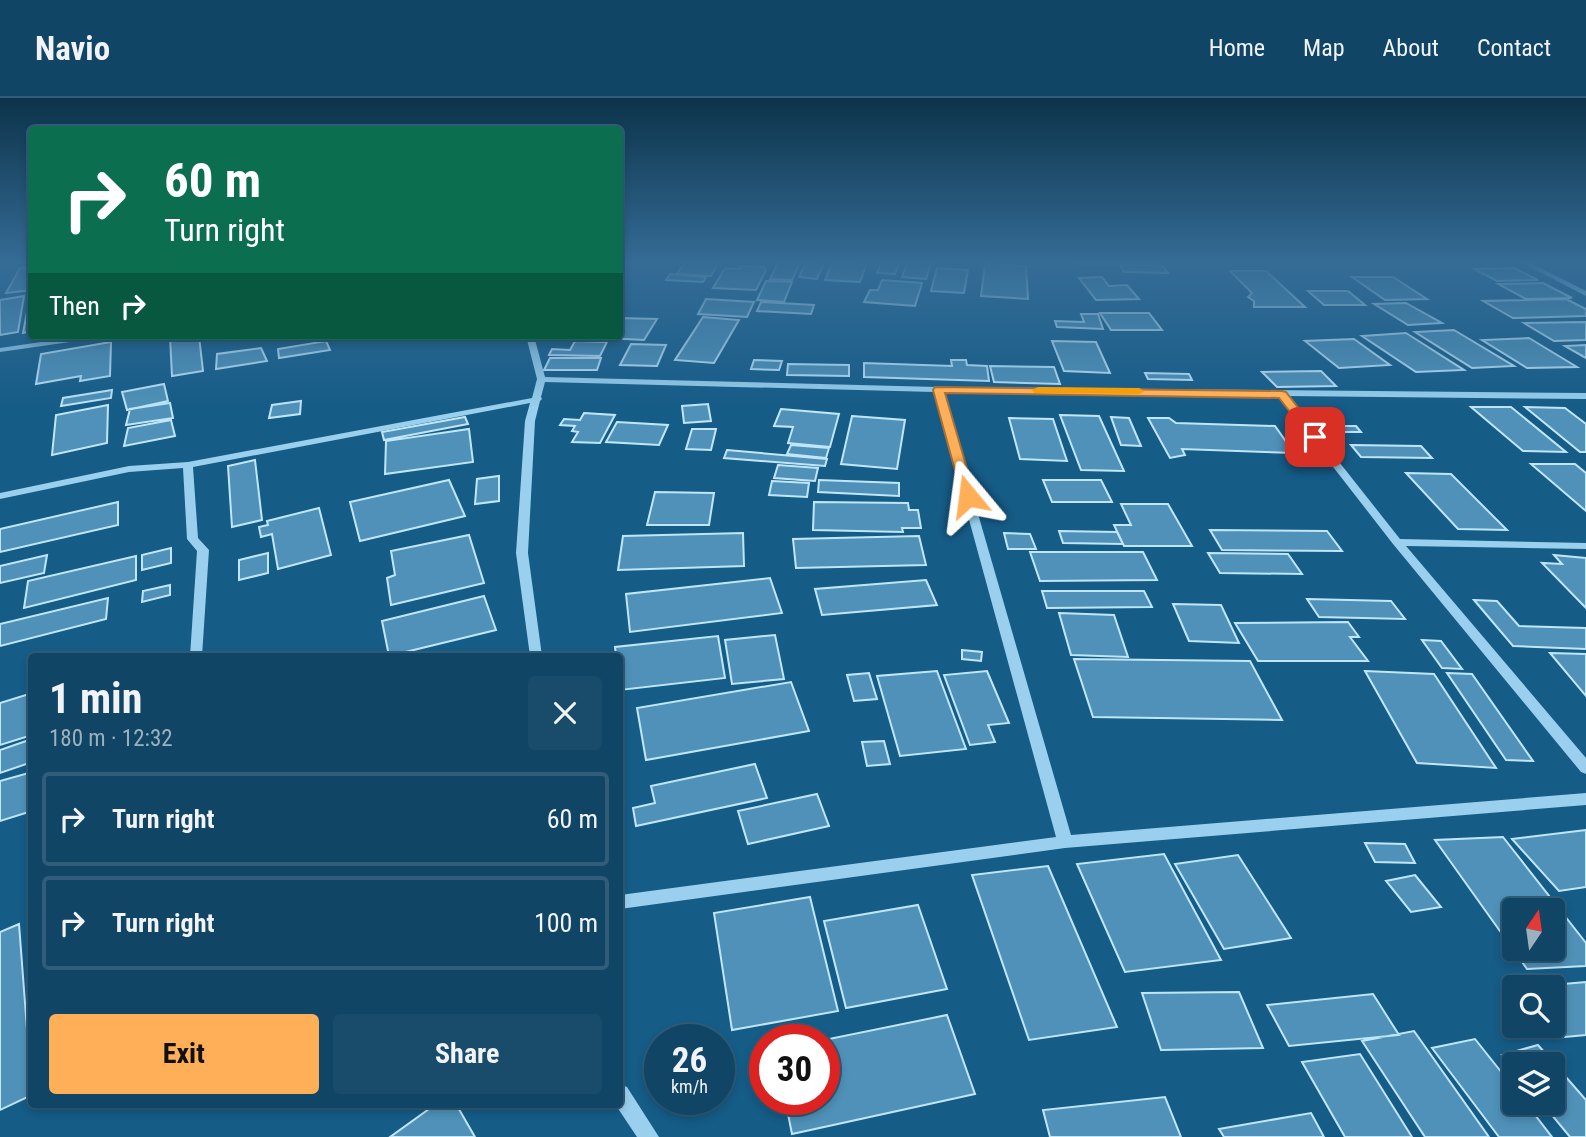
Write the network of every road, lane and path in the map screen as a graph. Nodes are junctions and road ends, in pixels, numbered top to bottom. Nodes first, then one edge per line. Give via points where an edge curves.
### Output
1 (70, 340) edge
2 (531, 340) edge
3 (0, 350) edge
4 (541, 379) junction
5 (939, 390) junction
6 (1282, 395) junction
7 (1586, 396) edge
8 (538, 399) junction
9 (188, 465) junction
10 (0, 496) edge
11 (1397, 542) junction
12 (1586, 546) edge
13 (196, 653) edge
14 (536, 653) edge
15 (1586, 768) edge
16 (1586, 799) edge
17 (1065, 842) junction
18 (623, 902) edge
19 (623, 1098) edge
20 (649, 1137) edge

1 - 3 street
2 - 4 street
4 - 5 street
4 - 8 street
5 - 6 street
5 - 17 street
6 - 7 street
6 - 11 street
8 - 9 street
8 - 14 street via 530,421 522,553
9 - 10 street via 129,469
9 - 13 street via 193,539 203,550
11 - 12 street
11 - 15 street
16 - 17 street
17 - 18 street
19 - 20 street

